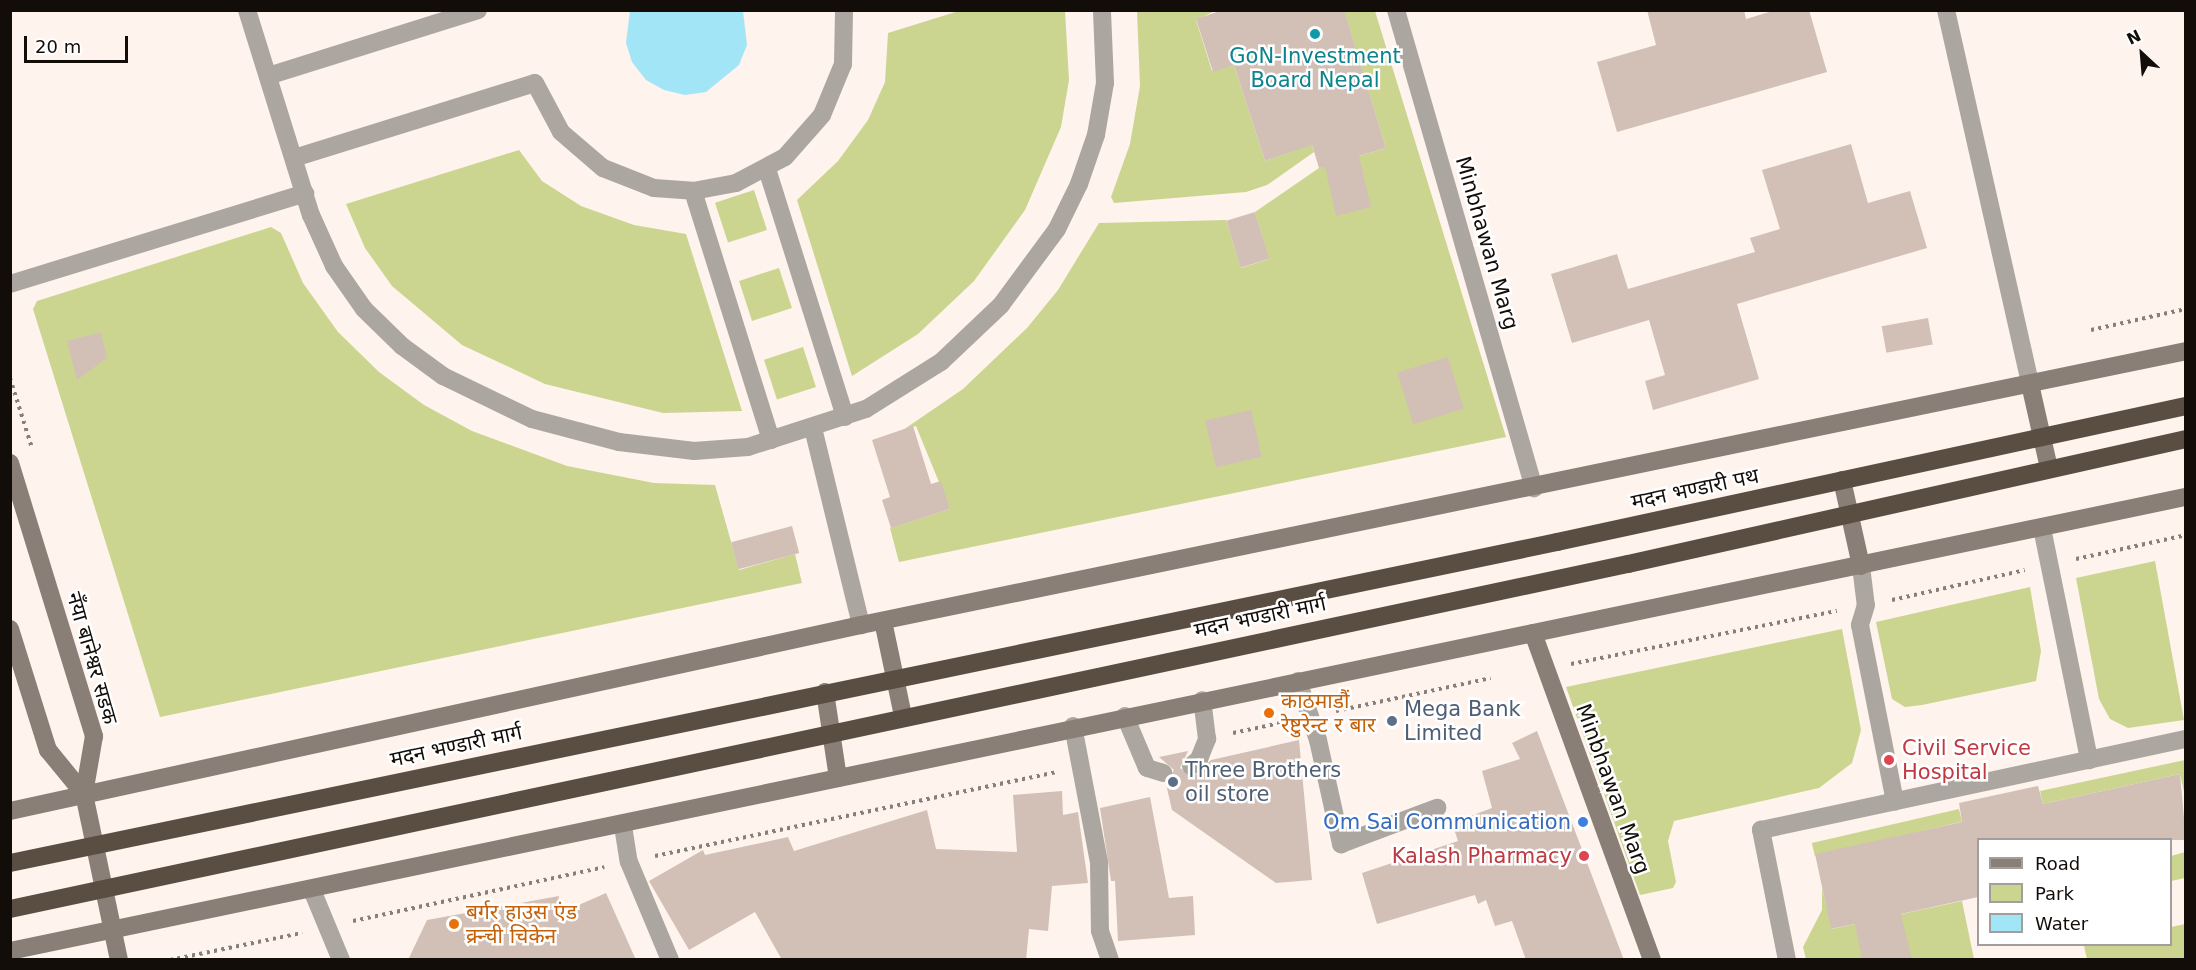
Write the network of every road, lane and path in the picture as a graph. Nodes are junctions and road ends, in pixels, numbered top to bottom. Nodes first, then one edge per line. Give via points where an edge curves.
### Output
1 (248, 10) edge
2 (478, 10) edge
3 (844, 10) edge
4 (1102, 10) edge
5 (1396, 10) edge
6 (1946, 10) edge
7 (268, 76) junction
8 (294, 158) junction
9 (767, 169) junction
10 (693, 191) junction
11 (305, 193) junction
12 (10, 284) edge
13 (2186, 309) edge
14 (2091, 330) dead end
15 (2186, 351) edge
16 (2030, 384) junction
17 (2186, 406) edge
18 (845, 417) junction
19 (813, 428) junction
20 (2042, 437) junction
21 (771, 440) junction
22 (2186, 440) edge
23 (10, 463) edge
24 (2049, 468) junction
25 (1842, 480) junction
26 (1534, 489) junction
27 (2186, 497) edge
28 (1850, 513) junction
29 (2042, 528) junction
30 (1557, 542) joint
31 (1861, 566) junction
32 (883, 621) junction
33 (861, 625) junction
34 (10, 629) edge
35 (1533, 633) junction
36 (894, 678) junction
37 (1491, 678) dead end
38 (1298, 681) junction
39 (825, 692) junction
40 (1202, 700) junction
41 (903, 716) junction
42 (1125, 716) junction
43 (1309, 717) junction
44 (1073, 726) junction
45 (831, 731) junction
46 (1207, 739) junction
47 (2186, 739) edge
48 (2089, 760) junction
49 (1191, 766) dead end
50 (1081, 767) junction
51 (1163, 773) dead end
52 (838, 778) junction
53 (84, 794) junction
54 (1895, 802) junction
55 (1437, 808) dead end
56 (10, 811) edge
57 (623, 826) junction
58 (97, 843) junction
59 (629, 862) junction
60 (10, 863) edge
61 (106, 888) junction
62 (312, 890) junction
63 (10, 909) edge
64 (113, 927) junction
65 (327, 928) junction
66 (10, 951) edge
67 (119, 960) edge
68 (170, 960) edge
69 (341, 960) edge
70 (670, 960) edge
71 (1110, 960) edge
72 (1652, 960) edge
73 (1787, 960) edge

1 - 7 street
2 - 7 street
3 - 9 street via 847,37 835,91 806,138
4 - 18 street via 1105,83 1096,135 1057,229 1030,269 970,336 913,383
5 - 26 street, Minbhawan Marg
6 - 16 street
7 - 8 street
8 - 10 street via 535,83 561,132 603,168 654,188
8 - 11 street
9 - 10 street via 736,183
9 - 18 street
10 - 21 street
11 - 12 street
11 - 21 street via 334,266 364,309 402,346 487,400 577,432 659,448 724,450
13 - 14 path
15 - 16 street
16 - 20 street
16 - 26 street
17 - 20 highway, मदन भण्डारी पथ
18 - 19 street
19 - 21 street
19 - 33 street
20 - 24 street
20 - 25 highway, मदन भण्डारी पथ
22 - 24 highway
23 - 53 street, नँया बानेश्वर सडक via 93,736
24 - 28 highway
25 - 28 street
25 - 30 highway, मदन भण्डारी पथ
26 - 32 street
27 - 29 street
28 - 31 street
28 - 41 highway, मदन भण्डारी मार्ग via 1628,564
29 - 31 street
29 - 48 street
30 - 36 highway, मदन भण्डारी मार्ग
31 - 35 street
31 - 54 street via 1866,606 1860,625
32 - 33 street
32 - 36 street
33 - 53 street
34 - 53 street via 48,750
35 - 38 street
35 - 72 street, Minbhawan Marg
36 - 39 highway, मदन भण्डारी मार्ग
36 - 41 street
37 - 43 path
38 - 40 street
38 - 43 street
39 - 45 street
39 - 58 highway, मदन भण्डारी मार्ग
40 - 42 street
40 - 46 street
41 - 45 highway, मदन भण्डारी मार्ग
42 - 44 street
42 - 51 street via 1147,768
43 - 46 path
43 - 55 street via 1341,844
44 - 50 street
44 - 52 street
45 - 52 street
45 - 61 highway, मदन भण्डारी मार्ग
46 - 49 street
47 - 48 street
48 - 54 street
50 - 59 path
50 - 71 street via 1099,862 1100,931
52 - 57 street
53 - 56 street
53 - 58 street
54 - 73 street via 1761,830
57 - 59 street
57 - 62 street
58 - 60 highway
58 - 61 street
59 - 65 path
59 - 70 street
61 - 63 highway
61 - 64 street
62 - 64 street
62 - 65 street
64 - 66 street
64 - 67 street
65 - 68 path
65 - 69 street

